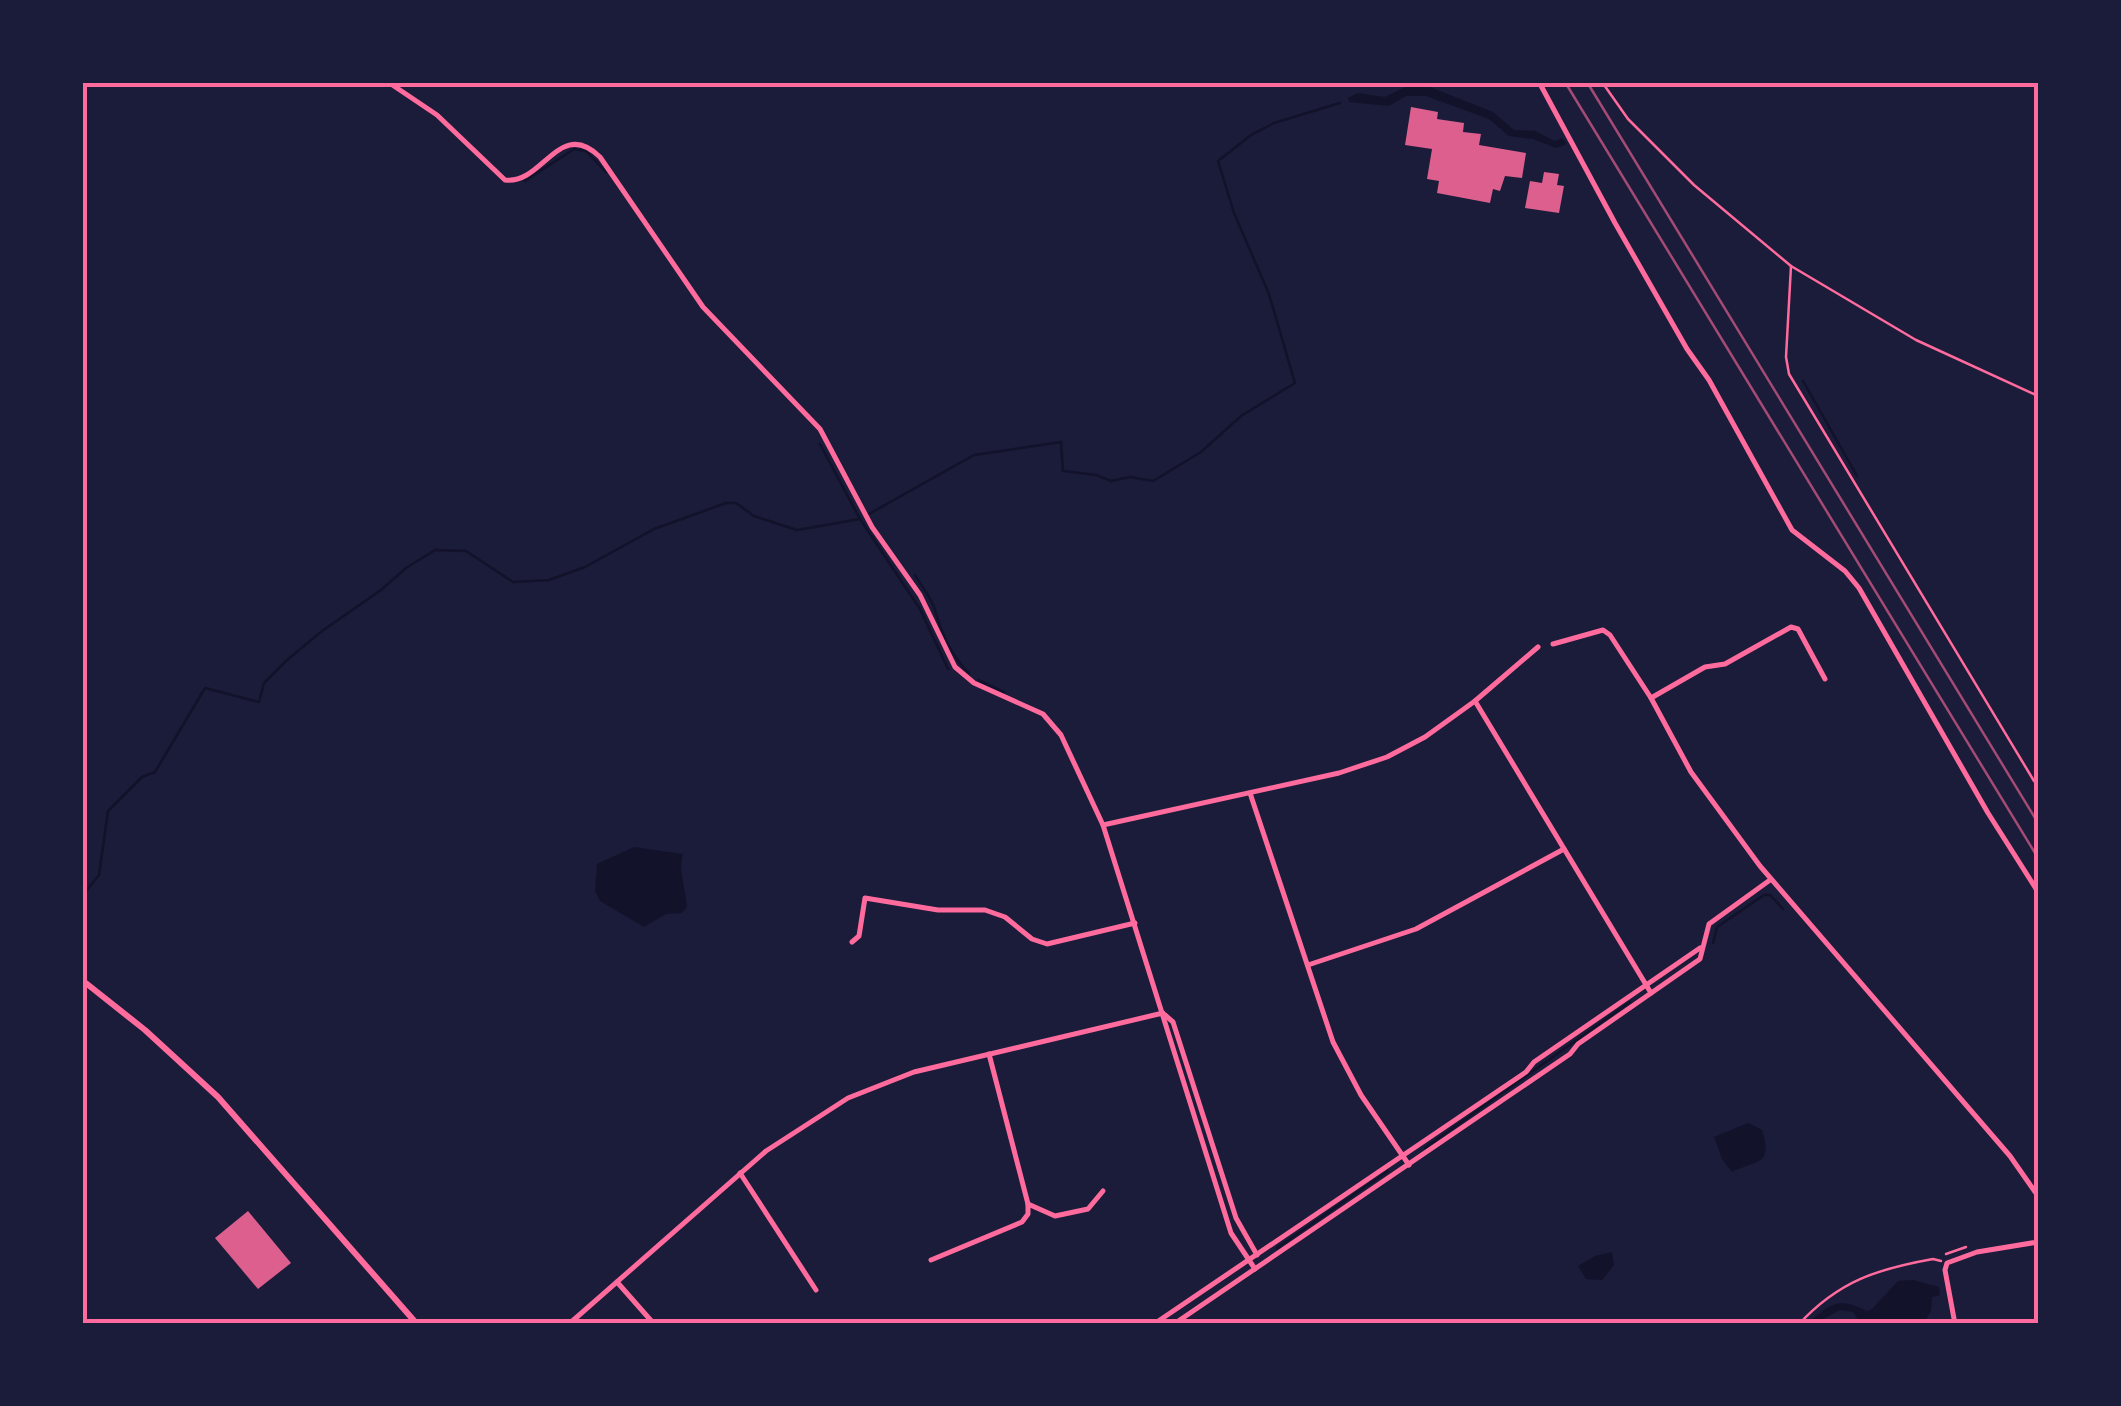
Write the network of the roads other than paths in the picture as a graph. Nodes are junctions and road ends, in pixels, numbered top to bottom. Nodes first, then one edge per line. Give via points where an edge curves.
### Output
1 (388, 82) edge
2 (1539, 82) edge
3 (1553, 644) dead end
4 (1538, 646) dead end
5 (1825, 679) dead end
6 (1651, 698) junction
7 (1475, 701) junction
8 (1250, 792) junction
9 (1103, 825) junction
10 (1564, 849) junction
11 (1771, 880) junction
12 (2038, 892) edge
13 (1134, 923) junction
14 (852, 942) dead end
15 (1703, 946) junction
16 (1308, 965) junction
17 (82, 980) edge
18 (1646, 984) junction
19 (1651, 993) junction
20 (1162, 1014) junction
21 (989, 1054) junction
22 (1403, 1156) junction
23 (1410, 1164) junction
24 (740, 1173) junction
25 (1103, 1191) dead end
26 (2038, 1196) edge
27 (1028, 1204) junction
28 (2038, 1242) edge
29 (1258, 1256) junction
30 (931, 1260) dead end
31 (1249, 1262) junction
32 (1263, 1264) junction
33 (1255, 1269) junction
34 (618, 1282) junction
35 (816, 1290) dead end
36 (418, 1324) edge
37 (569, 1324) edge
38 (654, 1324) edge
39 (1154, 1324) edge
40 (1174, 1324) edge
41 (1954, 1324) edge

1 - 9 street via 437,115 505,180 523,177 575,143 600,156 704,308 820,429 956,667 974,683 1043,714 1061,735
2 - 12 street via 1792,530 1859,588
3 - 6 street via 1606,632
4 - 7 street
5 - 6 street via 1791,627
6 - 11 street via 1698,783
7 - 8 street via 1387,758
7 - 10 street
8 - 9 street
8 - 16 street
9 - 13 street
10 - 16 street via 1416,929
10 - 18 street
11 - 15 street via 1710,924
11 - 26 street
13 - 14 street via 1039,943 994,912 865,898
13 - 20 street
15 - 18 street
15 - 19 street via 1700,959
16 - 22 street via 1342,1062
17 - 36 street via 218,1097
18 - 19 street
18 - 22 street
19 - 23 street
20 - 21 street
20 - 29 street via 1173,1022 1236,1218
20 - 31 street via 1231,1233
21 - 24 street via 914,1072 848,1098
21 - 27 street
22 - 23 street
22 - 29 street
23 - 32 street
24 - 34 street
24 - 35 street
25 - 27 street via 1088,1209 1055,1216
27 - 30 street via 1022,1222
28 - 41 street via 1947,1263
29 - 31 street
29 - 32 street
31 - 33 street
31 - 39 street
32 - 33 street
33 - 40 street
34 - 37 street
34 - 38 street

